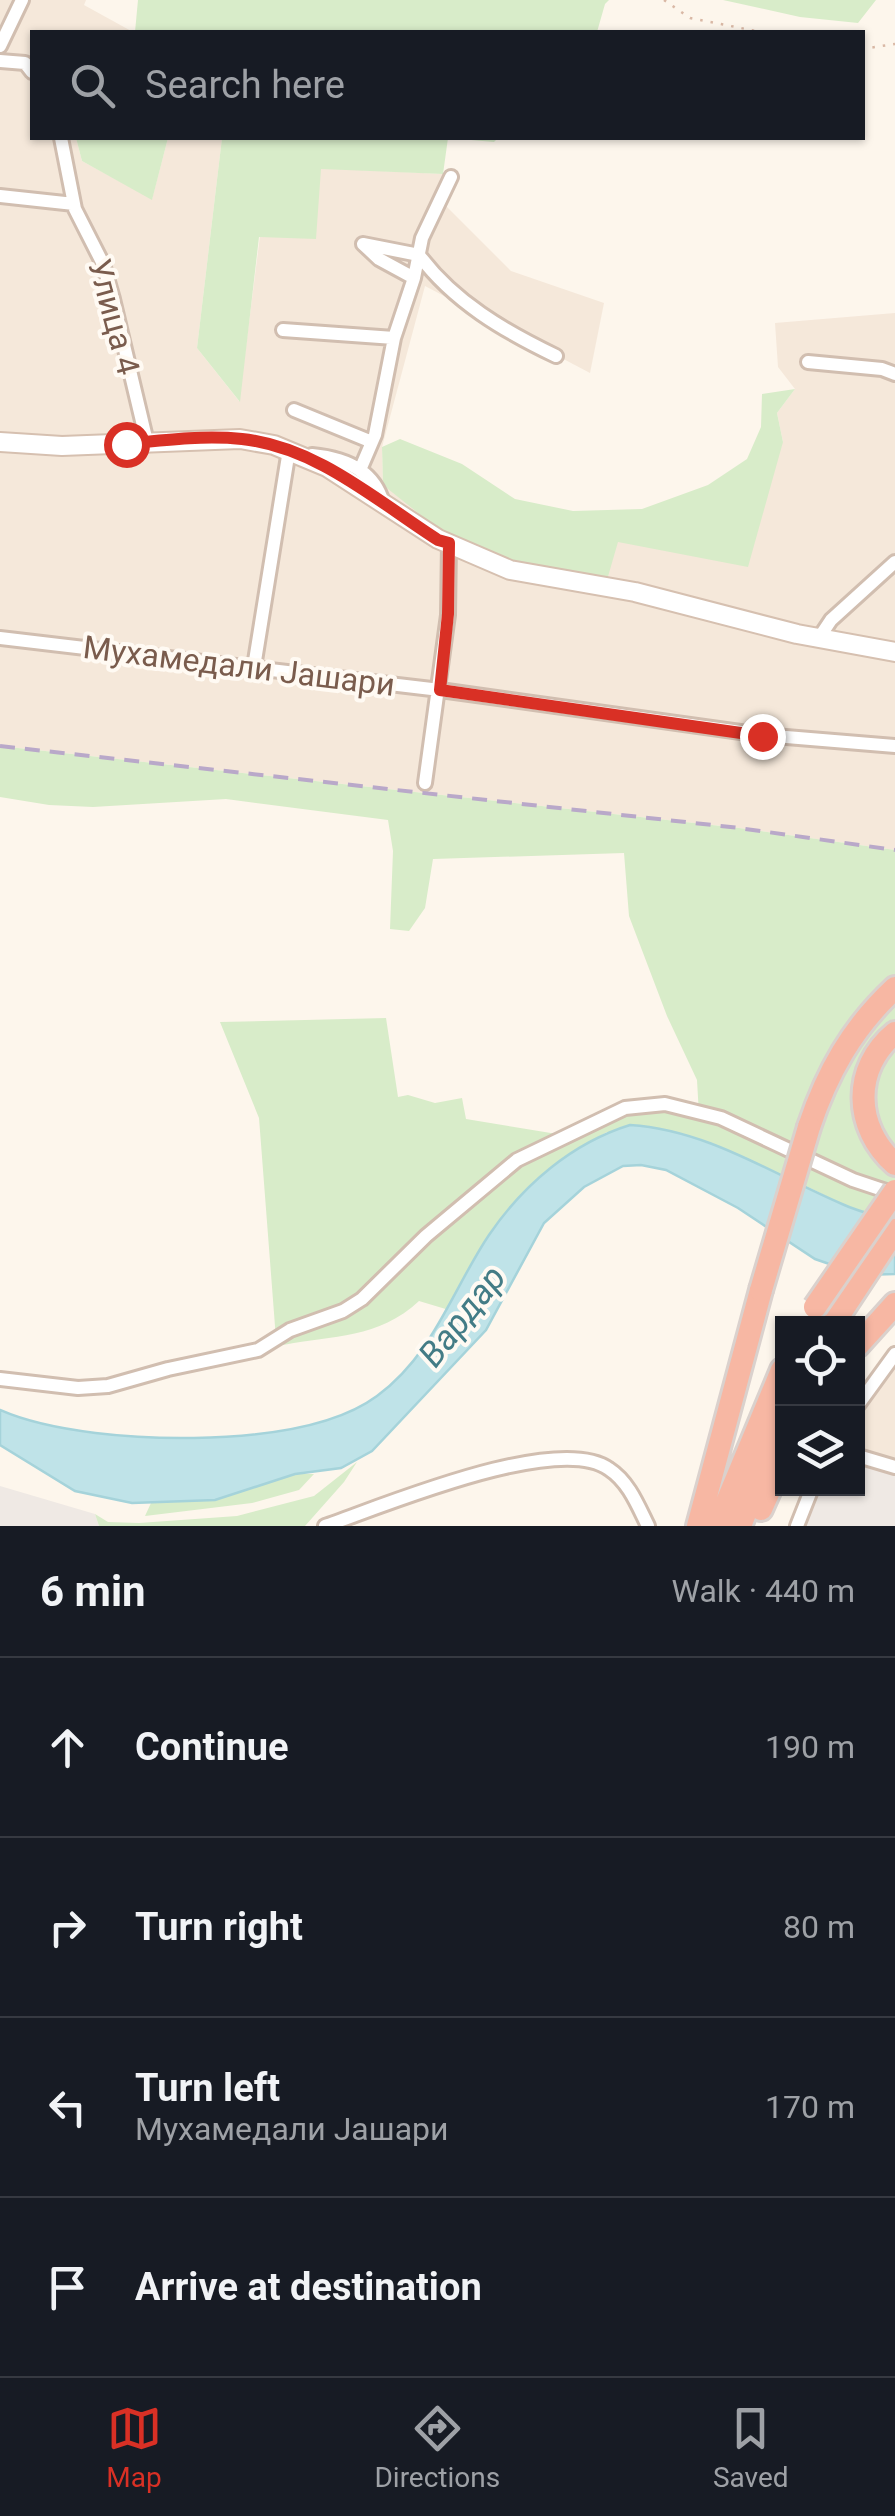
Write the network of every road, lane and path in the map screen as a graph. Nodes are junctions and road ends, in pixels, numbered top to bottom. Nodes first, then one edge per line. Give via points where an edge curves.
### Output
1 (22, 0) edge
2 (664, 0) edge
3 (751, 30) edge
4 (895, 44) edge
5 (0, 46) edge
6 (865, 49) edge
7 (0, 62) edge
8 (30, 69) edge
9 (60, 140) edge
10 (451, 177) dead end
11 (0, 196) edge
12 (74, 204) junction
13 (418, 255) junction
14 (414, 278) junction
15 (283, 330) dead end
16 (394, 338) junction
17 (556, 356) dead end
18 (808, 362) dead end
19 (895, 374) edge
20 (294, 410) dead end
21 (0, 442) edge
22 (147, 442) junction
23 (372, 442) junction
24 (293, 452) junction
25 (360, 470) junction
26 (383, 503) junction
27 (449, 543) junction
28 (895, 562) edge
29 (0, 638) edge
30 (819, 638) junction
31 (895, 652) edge
32 (254, 667) junction
33 (440, 690) junction
34 (895, 746) edge
35 (425, 783) dead end
36 (895, 988) edge
37 (895, 1033) edge
38 (895, 1164) edge
39 (895, 1192) edge
40 (895, 1230) edge
41 (895, 1304) edge
42 (811, 1315) edge
43 (838, 1316) edge
44 (865, 1336) edge
45 (895, 1354) edge
46 (0, 1379) edge
47 (775, 1387) edge
48 (865, 1396) edge
49 (775, 1437) edge
50 (865, 1458) edge
51 (895, 1466) edge
52 (775, 1479) edge
53 (809, 1496) edge
54 (325, 1526) edge
55 (648, 1526) edge
56 (698, 1526) edge
57 (717, 1526) edge
58 (740, 1526) edge
59 (755, 1526) edge
60 (796, 1526) edge

1 - 5 street
2 - 3 path via 690,18
4 - 6 path
7 - 8 street via 25,63
9 - 12 street, Улица 4
10 - 13 street
11 - 12 street
12 - 22 street, Улица 4 via 103,264
13 - 14 street
13 - 14 street via 363,244
13 - 17 street via 470,306
14 - 16 street
15 - 16 street
16 - 23 street
18 - 19 street
20 - 23 street
21 - 22 main road
22 - 24 main road via 240,438
23 - 25 street
24 - 25 street
24 - 26 main road
24 - 32 street
25 - 26 street via 378,486
26 - 27 main road
27 - 30 main road via 510,570 635,592
27 - 33 street
28 - 30 street
29 - 32 street, Мухамедали Јашари
30 - 31 main road
32 - 33 street, Мухамедали Јашари
33 - 34 street, Мухамедали Јашари via 762,736
33 - 35 street
36 - 56 highway, bridge via 842,1050 808,1127
37 - 38 highway via 871,1062 863,1091 871,1135
39 - 42 highway, bridge
39 - 46 street via 852,1180 721,1118 665,1104 625,1108 516,1160 362,1299 258,1350 108,1386
40 - 43 highway
41 - 44 highway
45 - 48 street
47 - 57 highway
49 - 58 highway
50 - 51 street
52 - 59 highway
53 - 60 street
54 - 55 street via 464,1478 582,1459 612,1470

